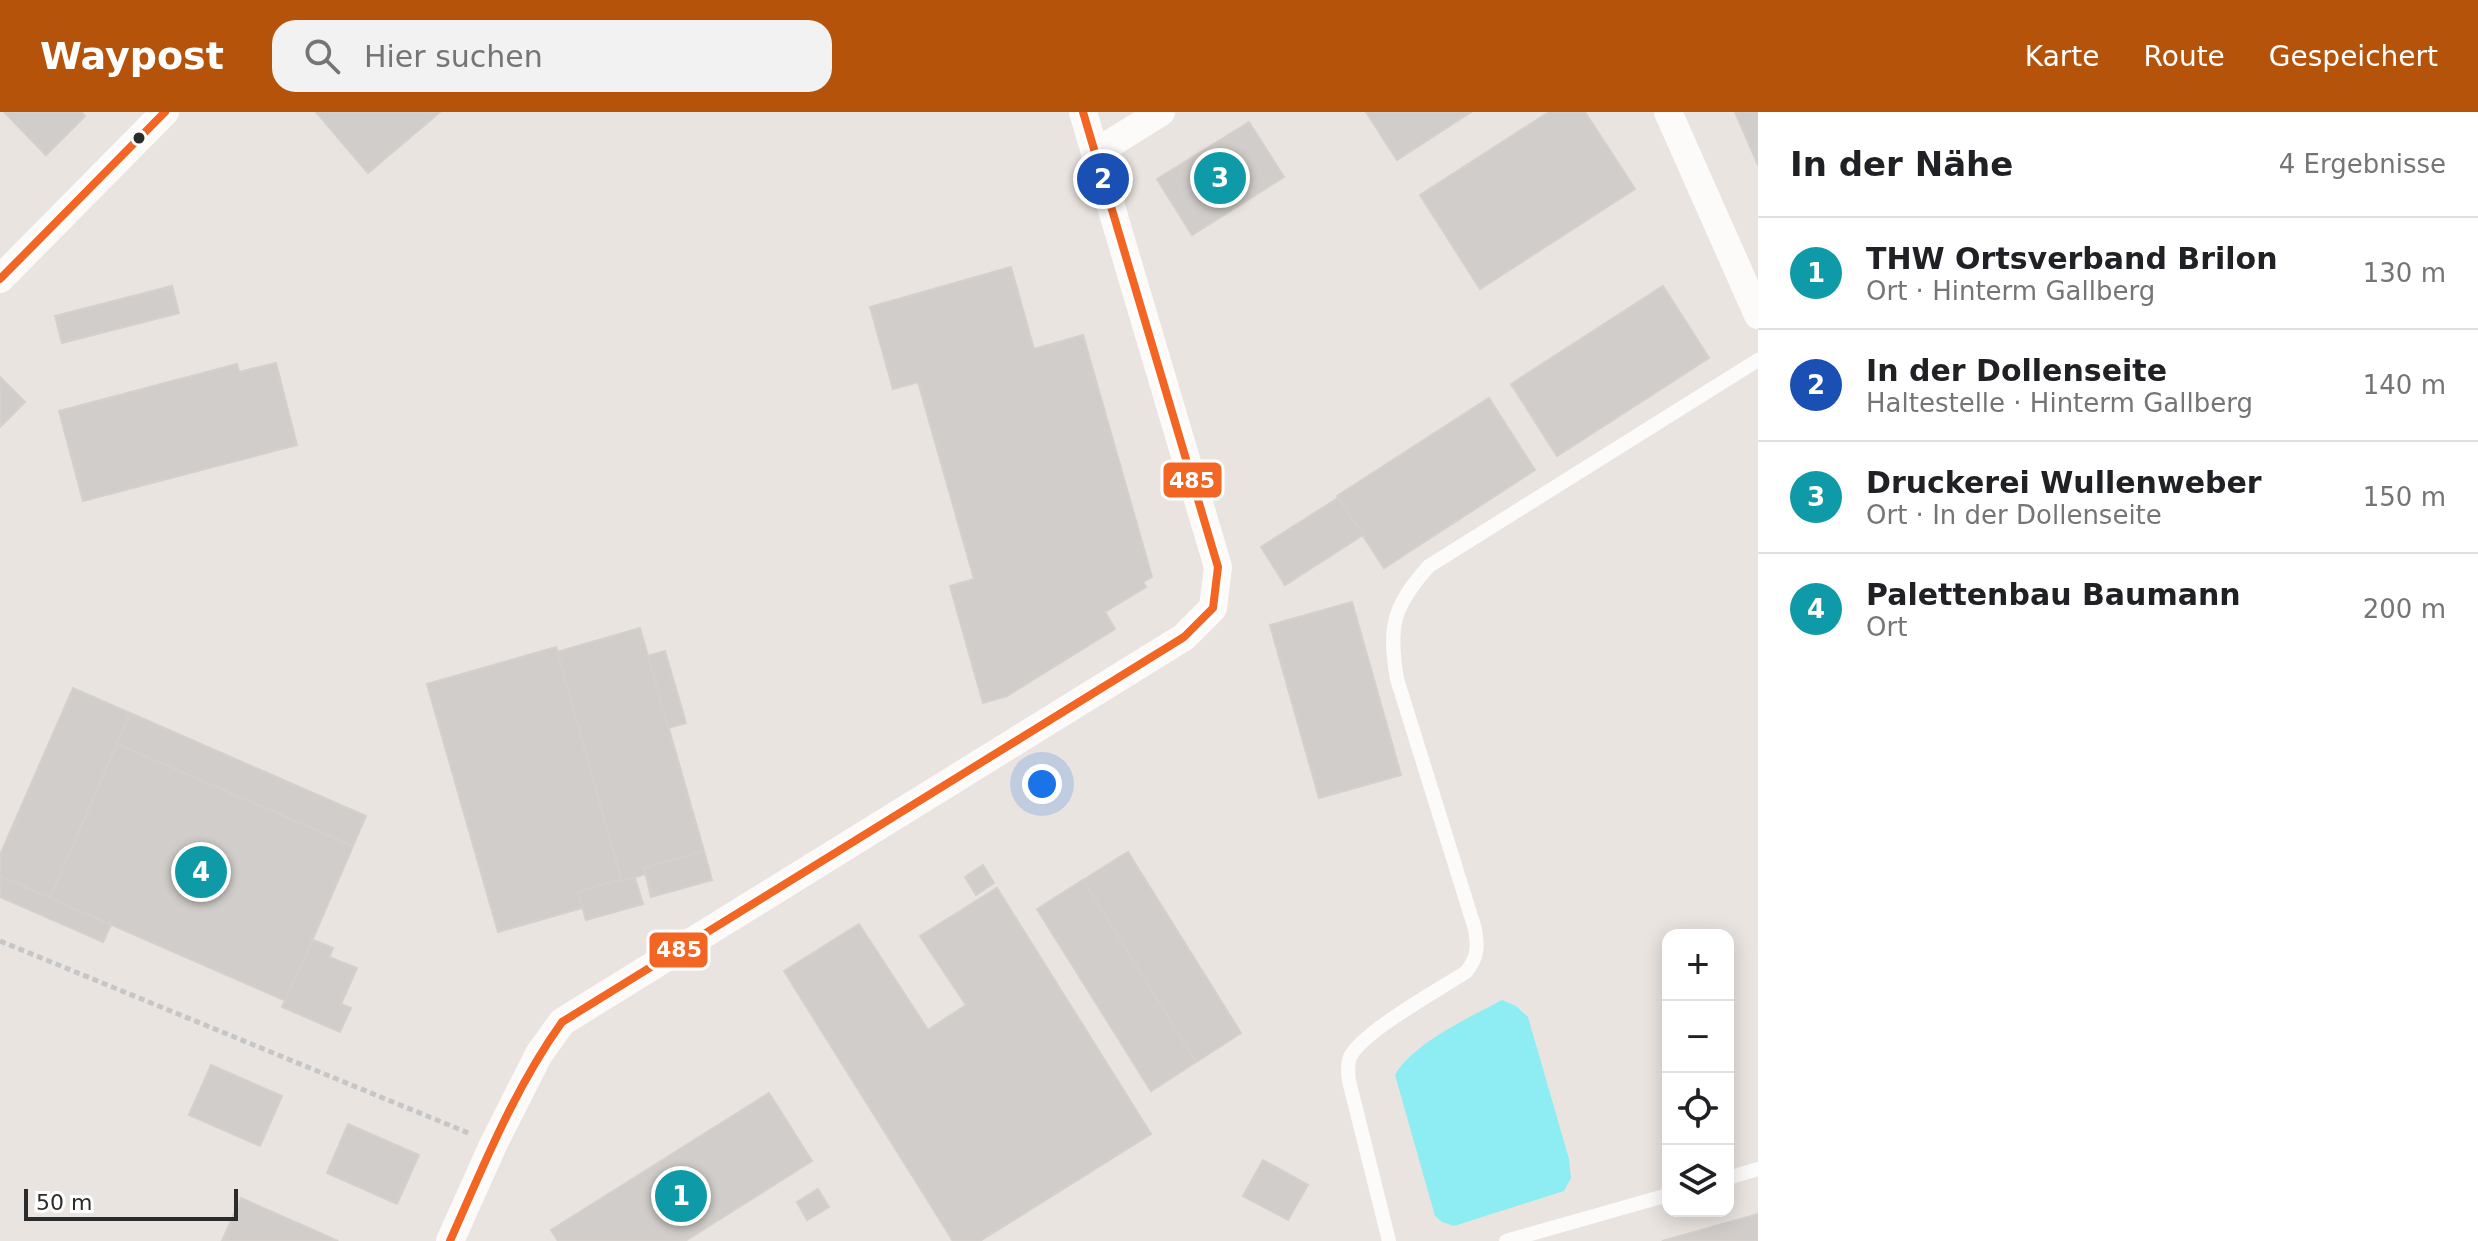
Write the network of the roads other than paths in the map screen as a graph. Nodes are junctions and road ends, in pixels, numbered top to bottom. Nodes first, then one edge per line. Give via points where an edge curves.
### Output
1 (165, 112) edge
2 (1083, 112) edge
3 (1161, 112) edge
4 (1668, 112) edge
5 (1095, 153) junction
6 (0, 279) edge
7 (1758, 315) edge
8 (1758, 360) edge
9 (1758, 1169) edge
10 (1734, 1176) edge
11 (1662, 1197) edge
12 (450, 1241) edge
13 (1389, 1241) edge
14 (1506, 1241) edge

1 - 6 street
2 - 5 street
3 - 5 street
4 - 7 street
5 - 12 street via 1218,567 1213,608 1184,637 562,1022 539,1054
8 - 13 lane via 1429,566 1401,601 1392,639 1397,679 1478,948 1466,972 1372,1032 1347,1068
9 - 10 lane
11 - 14 lane

